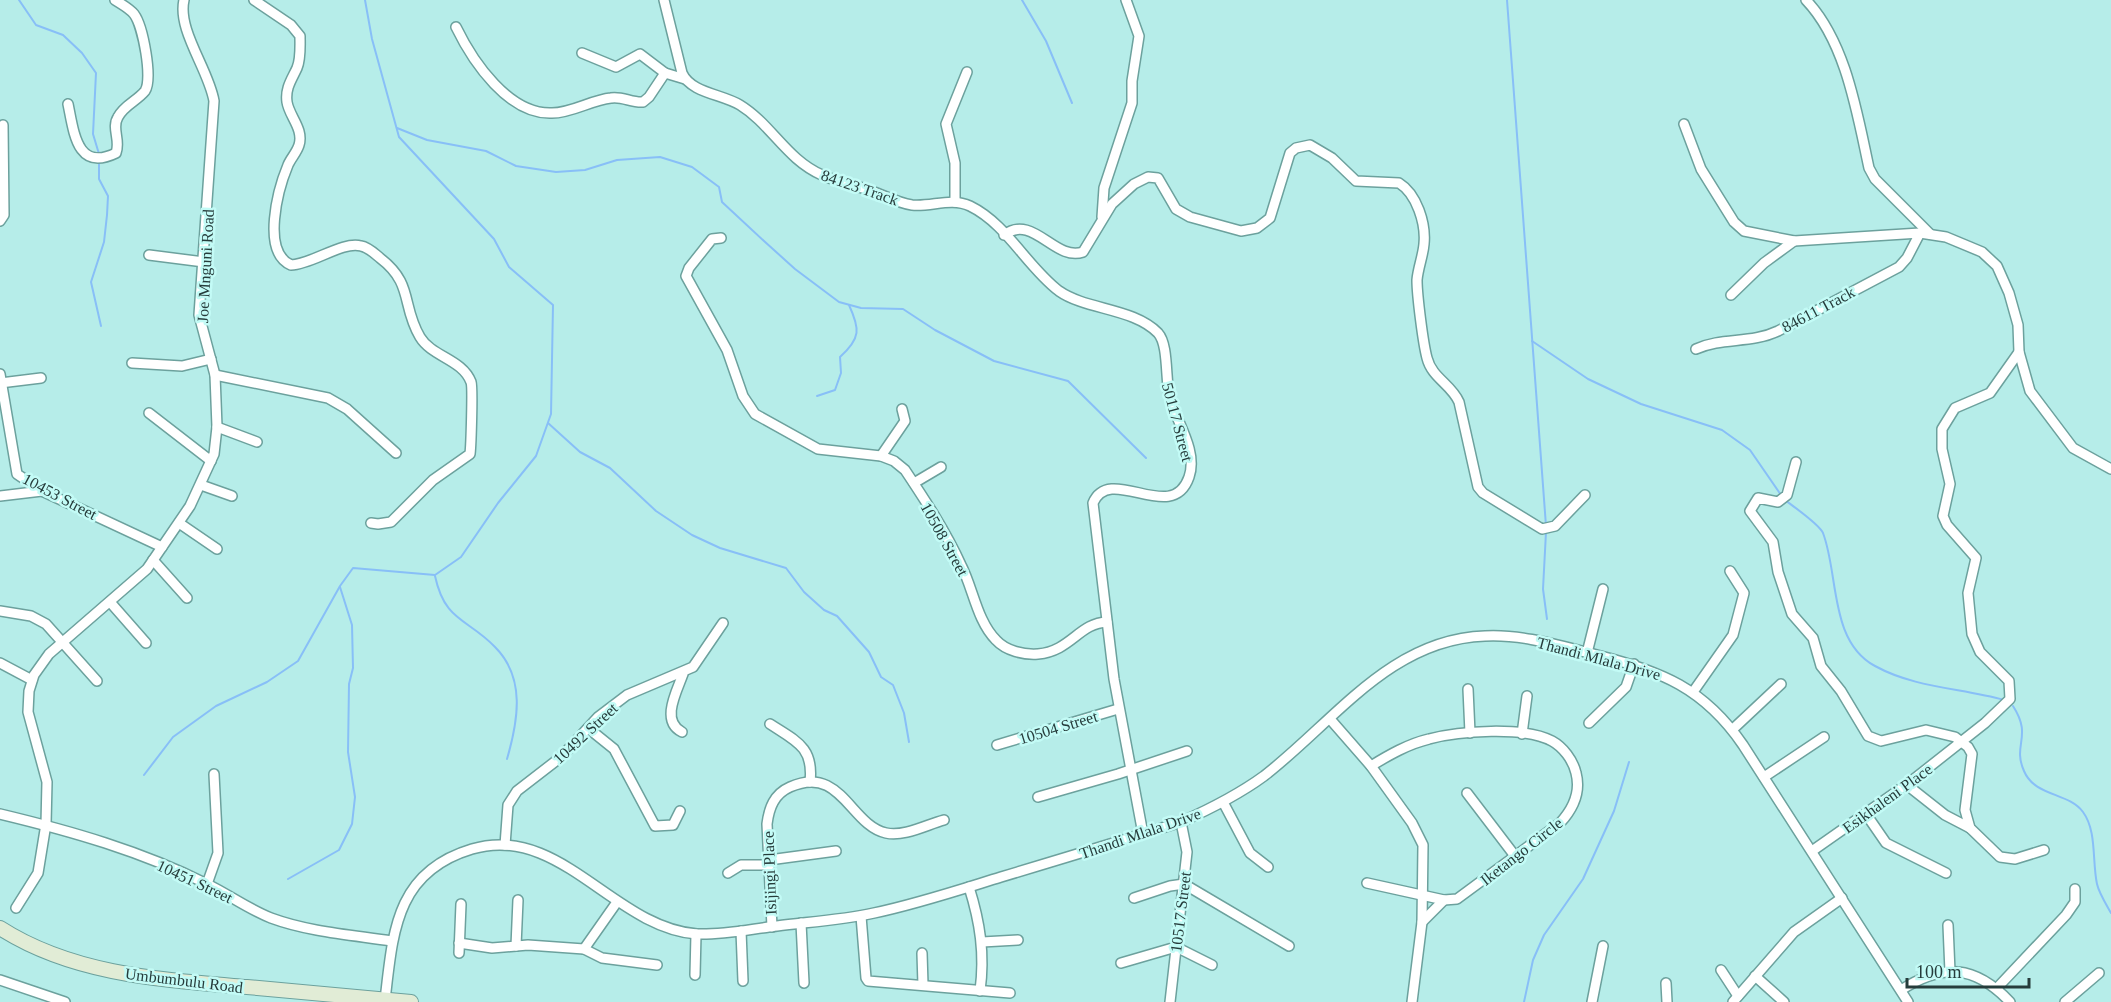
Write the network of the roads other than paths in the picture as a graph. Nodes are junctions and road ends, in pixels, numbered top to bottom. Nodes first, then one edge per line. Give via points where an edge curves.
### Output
1 (115, 0) edge
2 (184, 0) edge
3 (254, 0) edge
4 (664, 0) edge
5 (1126, 0) edge
6 (1806, 0) edge
7 (456, 27) dead end
8 (582, 52) dead end
9 (967, 72) dead end
10 (665, 73) junction
11 (685, 79) junction
12 (68, 104) dead end
13 (1684, 124) dead end
14 (3, 125) dead end
15 (954, 202) junction
16 (1102, 217) junction
17 (0, 221) edge
18 (1925, 233) junction
19 (1004, 235) junction
20 (721, 238) dead end
21 (1794, 241) junction
22 (149, 255) dead end
23 (204, 262) junction
24 (1046, 280) joint
25 (1731, 295) dead end
26 (1696, 349) dead end
27 (2019, 352) junction
28 (211, 359) junction
29 (132, 363) dead end
30 (215, 375) junction
31 (40, 378) dead end
32 (0, 380) edge
33 (902, 409) dead end
34 (149, 413) dead end
35 (217, 427) junction
36 (4, 438) edge
37 (257, 442) dead end
38 (396, 453) dead end
39 (881, 456) junction
40 (211, 461) junction
41 (1796, 462) dead end
42 (941, 467) dead end
43 (2111, 469) edge
44 (914, 483) junction
45 (201, 484) junction
46 (42, 491) junction
47 (1585, 495) dead end
48 (0, 496) edge
49 (232, 496) dead end
50 (371, 523) dead end
51 (178, 524) junction
52 (162, 547) junction
53 (217, 549) dead end
54 (153, 560) junction
55 (1730, 571) dead end
56 (1603, 589) dead end
57 (188, 598) dead end
58 (110, 602) junction
59 (0, 611) edge
60 (1107, 622) junction
61 (723, 623) dead end
62 (63, 642) junction
63 (146, 643) dead end
64 (1587, 653) junction
65 (0, 663) edge
66 (1634, 664) junction
67 (683, 674) junction
68 (32, 680) junction
69 (97, 681) dead end
70 (1781, 684) dead end
71 (1468, 689) dead end
72 (1693, 692) junction
73 (1527, 696) dead end
74 (1118, 709) junction
75 (1330, 719) junction
76 (1589, 723) dead end
77 (770, 724) dead end
78 (588, 728) junction
79 (1733, 729) junction
80 (682, 732) dead end
81 (1470, 733) junction
82 (1522, 734) junction
83 (1824, 737) dead end
84 (1962, 743) junction
85 (997, 745) dead end
86 (1186, 751) dead end
87 (1371, 766) junction
88 (1130, 770) junction
89 (214, 774) dead end
90 (1764, 777) junction
91 (810, 782) junction
92 (1907, 785) junction
93 (1467, 793) dead end
94 (1038, 797) dead end
95 (1223, 802) junction
96 (680, 811) dead end
97 (0, 813) edge
98 (1866, 814) junction
99 (944, 820) dead end
100 (1181, 822) junction
101 (46, 824) junction
102 (1970, 828) junction
103 (1143, 834) junction
104 (505, 845) junction
105 (2044, 850) dead end
106 (836, 851) dead end
107 (1812, 851) junction
108 (1515, 856) junction
109 (769, 862) junction
110 (1268, 867) dead end
111 (728, 873) dead end
112 (1946, 873) dead end
113 (1367, 883) dead end
114 (207, 884) junction
115 (1184, 884) junction
116 (969, 887) junction
117 (2075, 889) dead end
118 (1421, 894) junction
119 (1134, 898) dead end
120 (1842, 898) junction
121 (518, 900) dead end
122 (1444, 900) junction
123 (617, 902) junction
124 (461, 904) dead end
125 (16, 908) dead end
126 (861, 916) junction
127 (1422, 922) junction
128 (801, 923) junction
129 (1948, 925) dead end
130 (772, 927) junction
131 (0, 928) edge
132 (741, 931) junction
133 (696, 934) junction
134 (1018, 940) dead end
135 (392, 941) junction
136 (982, 942) junction
137 (516, 946) junction
138 (1176, 946) junction
139 (1289, 946) dead end
140 (1603, 946) dead end
141 (584, 949) junction
142 (922, 953) dead end
143 (1121, 963) dead end
144 (657, 965) dead end
145 (1212, 965) dead end
146 (1721, 970) dead end
147 (1950, 972) junction
148 (2099, 973) dead end
149 (695, 975) dead end
150 (1755, 976) junction
151 (0, 980) edge
152 (742, 981) dead end
153 (1666, 982) dead end
154 (804, 983) dead end
155 (922, 985) junction
156 (1997, 988) junction
157 (1901, 990) junction
158 (980, 991) junction
159 (1010, 993) dead end
160 (1735, 999) edge
161 (385, 1000) junction
162 (65, 1002) edge
163 (411, 1002) edge
164 (1170, 1002) edge
165 (1413, 1002) edge
166 (1592, 1002) edge
167 (1666, 1002) edge
168 (1784, 1002) edge
169 (1908, 1002) edge
170 (2010, 1002) edge
171 (2065, 1002) edge

1 - 12 street via 136,18 148,77 146,90 118,116 114,125 116,153 95,159 85,155 75,138
2 - 23 street, Joe Mnguni Road via 182,18 214,101
3 - 50 street via 296,29 300,36 299,63 286,93 300,144 280,188 274,243 278,256 291,265 348,246 371,250 394,268 402,280 422,340 462,368 472,383 470,454 433,480 391,522
4 - 11 street
5 - 16 street via 1138,36 1138,49 1132,103 1104,188
6 - 18 street via 1825,25 1842,65 1869,168
7 - 10 street via 497,87 510,98 546,113 612,98 643,102
8 - 10 street via 616,67 640,54
9 - 15 street via 946,124 955,163
10 - 11 street, 84123 Track
11 - 15 street, 84123 Track via 692,86 741,106 792,157 819,174 911,204
13 - 21 street via 1701,169 1738,226 1751,234
14 - 17 street via 4,215
15 - 19 street, 84123 Track via 974,208
16 - 19 street via 1086,249 1078,254 1023,229
16 - 47 street via 1126,190 1142,179 1154,177 1181,214 1228,229 1257,228 1270,218 1290,153 1310,145 1332,158 1356,181 1401,184 1423,225 1424,246 1417,282 1426,357 1432,372 1459,402 1478,487 1542,529 1555,526
18 - 21 street
18 - 26 street, 84611 Track via 1899,267 1778,331 1762,338 1717,341
18 - 27 street via 1982,252 1997,266 2018,325
19 - 24 street, 84123 Track
20 - 39 street, 10508 Street via 712,239 686,276 727,350 750,409 818,449
21 - 25 street
22 - 23 street
23 - 28 street, Joe Mnguni Road via 199,315
24 - 60 street, 50117 Street via 1079,302 1107,307 1156,331 1163,341 1170,400 1190,453 1190,476 1173,495 1159,498 1108,489 1095,498
27 - 43 street via 2030,391 2073,448
27 - 84 street, Esikhaleni Place via 1990,393 1955,408 1942,429 1950,484 1943,516 1976,558 1968,593 1972,634 1980,652 2007,678 2011,695 2006,706
28 - 29 street via 183,366
28 - 30 street, Joe Mnguni Road
30 - 35 street, Joe Mnguni Road
30 - 38 street via 328,398 347,409
31 - 32 street
32 - 36 street, 10453 Street
33 - 39 street via 905,422
34 - 40 street
35 - 37 street
35 - 40 street, Joe Mnguni Road
36 - 46 street, 10453 Street via 17,474
39 - 44 street, 10508 Street via 900,465
40 - 45 street, Joe Mnguni Road
41 - 84 street via 1787,495 1778,502 1758,498 1750,511 1773,542 1790,610 1813,638 1825,672 1871,738 1888,740 1926,730 1950,735
42 - 44 street
44 - 60 street, 10508 Street via 962,566 990,632 1004,647 1026,654 1047,653 1065,647 1095,623
45 - 49 street
45 - 51 street, Joe Mnguni Road
46 - 48 street
46 - 52 street, 10453 Street
51 - 52 street, Joe Mnguni Road
51 - 53 street
52 - 54 street, Joe Mnguni Road
54 - 57 street
54 - 58 street, Joe Mnguni Road
55 - 72 street via 1744,592 1736,626
56 - 64 street
58 - 62 street, Joe Mnguni Road
58 - 63 street
59 - 62 street via 37,618
60 - 74 street
61 - 67 street, 10492 Street via 699,661
62 - 68 street, Joe Mnguni Road via 42,661
62 - 69 street
64 - 66 street, Thandi Mlala Drive
64 - 75 street, Thandi Mlala Drive via 1507,636 1453,640 1395,663
65 - 68 street
66 - 72 street, Thandi Mlala Drive
66 - 76 street via 1626,687
67 - 78 street, 10492 Street via 637,689 607,709
67 - 80 street via 670,718
68 - 101 street, Joe Mnguni Road via 28,712 47,782
70 - 79 street
71 - 81 street
72 - 79 street, Thandi Mlala Drive
73 - 82 street
74 - 85 street, 10504 Street
74 - 88 street
75 - 87 street
75 - 95 street, Thandi Mlala Drive via 1263,777
77 - 91 street via 806,751 811,763
78 - 96 street via 614,749 655,825 673,825
78 - 104 street, 10492 Street via 561,757 511,798
79 - 90 street, Thandi Mlala Drive
81 - 82 street, Iketango Circle
81 - 87 street, Iketango Circle via 1418,742
82 - 108 street, Iketango Circle via 1543,737 1559,746 1575,770 1577,785 1566,816
83 - 90 street
84 - 92 street, Esikhaleni Place
84 - 102 street via 1972,754 1965,810
86 - 88 street
87 - 118 street via 1420,838 1425,861
88 - 94 street
88 - 103 street
89 - 114 street via 218,853
90 - 107 street, Thandi Mlala Drive
91 - 99 street via 838,793 883,833 907,832
91 - 109 street, Isijingi Place via 788,788 773,802 767,824
92 - 98 street, Esikhaleni Place
92 - 102 street via 1945,815
93 - 108 street
95 - 100 street, Thandi Mlala Drive
95 - 110 street via 1250,853
97 - 101 street, 10451 Street
98 - 107 street, Esikhaleni Place
98 - 112 street via 1886,843
100 - 103 street, Thandi Mlala Drive
100 - 115 street, 10517 Street via 1187,852
101 - 114 street, 10451 Street via 104,842
101 - 125 street, Joe Mnguni Road via 38,873
102 - 105 street via 2000,857 2015,860
103 - 116 street, Thandi Mlala Drive
104 - 123 street, Thandi Mlala Drive via 548,856
104 - 135 street, Thandi Mlala Drive via 463,852 427,874 405,901
106 - 109 street
107 - 120 street, Thandi Mlala Drive
108 - 122 street, Iketango Circle via 1463,896
109 - 111 street via 744,864
109 - 130 street, Isijingi Place
113 - 118 street
114 - 135 street, 10451 Street via 294,925
115 - 119 street
115 - 138 street, 10517 Street
115 - 139 street
116 - 126 street, Thandi Mlala Drive
116 - 136 street
117 - 156 street via 2075,902 2066,915
118 - 122 street
118 - 127 street
120 - 150 street via 1794,932
120 - 157 street, Thandi Mlala Drive
121 - 137 street
122 - 127 street
123 - 133 street, Thandi Mlala Drive via 657,925
123 - 141 street
124 - 137 street via 459,948
126 - 128 street, Thandi Mlala Drive
126 - 155 street via 867,979
127 - 165 street
128 - 130 street, Thandi Mlala Drive
128 - 154 street
129 - 147 street
130 - 132 street, Thandi Mlala Drive
131 - 161 main road, Umbumbulu Road via 61,957 117,972
132 - 133 street, Thandi Mlala Drive
132 - 152 street
133 - 149 street
134 - 136 street
135 - 161 street, Thandi Mlala Drive
136 - 158 street
137 - 141 street
138 - 143 street
138 - 145 street
138 - 164 street, 10517 Street
140 - 166 street
141 - 144 street via 602,958
142 - 155 street
146 - 160 street
147 - 156 street via 1978,976
147 - 157 street via 1932,974
148 - 171 street
150 - 160 street
150 - 168 street
151 - 162 street
153 - 167 street
155 - 158 street
156 - 170 street
157 - 169 street, Thandi Mlala Drive
158 - 159 street
161 - 163 main road, Umbumbulu Road

